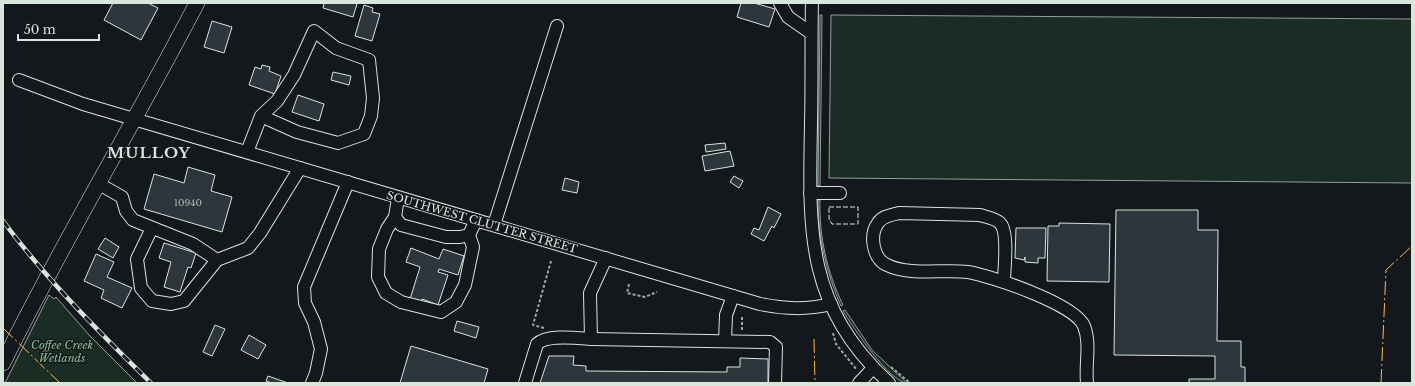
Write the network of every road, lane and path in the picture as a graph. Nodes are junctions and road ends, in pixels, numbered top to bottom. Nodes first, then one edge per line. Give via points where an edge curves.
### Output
1 (196, 3) edge
2 (780, 3) edge
3 (812, 3) edge
4 (557, 26) dead end
5 (811, 32) junction
6 (19, 80) dead end
7 (261, 116) junction
8 (134, 119) junction
9 (247, 152) junction
10 (300, 168) junction
11 (348, 182) junction
12 (98, 184) junction
13 (810, 193) junction
14 (840, 193) dead end
15 (398, 198) junction
16 (395, 218) junction
17 (476, 220) junction
18 (494, 226) junction
19 (152, 228) junction
20 (469, 235) junction
21 (606, 258) junction
22 (217, 260) junction
23 (550, 261) dead end
24 (1004, 282) junction
25 (629, 284) dead end
26 (657, 292) dead end
27 (733, 296) junction
28 (830, 304) junction
29 (550, 338) junction
30 (591, 339) junction
31 (724, 341) junction
32 (3, 363) edge
33 (873, 368) junction
34 (312, 383) edge
35 (524, 383) edge
36 (775, 383) edge
37 (860, 383) edge
38 (889, 383) edge
39 (1087, 383) edge

1 - 8 main road
2 - 5 street via 788,17
3 - 5 street
4 - 18 street
5 - 13 street
6 - 8 street, SOUTHWEST CLUTTER STREET via 83,104
7 - 7 street via 277,101 294,75 314,31 336,48 369,60 373,98 371,116 364,134 338,143 297,132
7 - 9 street
8 - 9 street, SOUTHWEST CLUTTER STREET
8 - 12 main road
9 - 10 street, SOUTHWEST CLUTTER STREET
10 - 11 street, SOUTHWEST CLUTTER STREET
10 - 22 street via 260,234 248,248
11 - 15 street, SOUTHWEST CLUTTER STREET
11 - 34 street via 304,288 305,303 314,322 321,349
12 - 19 street via 122,196 126,211 133,220
12 - 32 main road
13 - 14 street
13 - 28 street via 812,241 818,270
15 - 16 street
15 - 17 street, SOUTHWEST CLUTTER STREET
16 - 20 street via 401,226 460,238
16 - 20 street via 387,229 379,249 378,277 386,293 401,302 441,312 456,302 465,285 473,247
17 - 18 street, SOUTHWEST CLUTTER STREET
17 - 20 street
18 - 21 street, SOUTHWEST CLUTTER STREET
19 - 22 street via 193,244
19 - 22 street via 137,259 137,267 141,288 152,301 171,304 184,301
21 - 27 street, SOUTHWEST CLUTTER STREET
21 - 30 street via 590,293
23 - 29 path via 533,325 549,329
24 - 24 street via 967,272 901,269 886,265 878,257 874,247 874,233 878,222 887,216 899,214 980,215 992,218 1000,223 1005,232
24 - 39 street via 1050,300 1072,313 1084,325 1088,344
25 - 26 path via 627,294 645,296
27 - 28 street, SOUTHWEST CLUTTER STREET via 760,304 792,309
27 - 31 street via 726,315
28 - 33 street via 848,339
29 - 30 street
29 - 35 street via 537,344
30 - 31 street
31 - 36 street via 774,344
33 - 37 street
33 - 38 street

